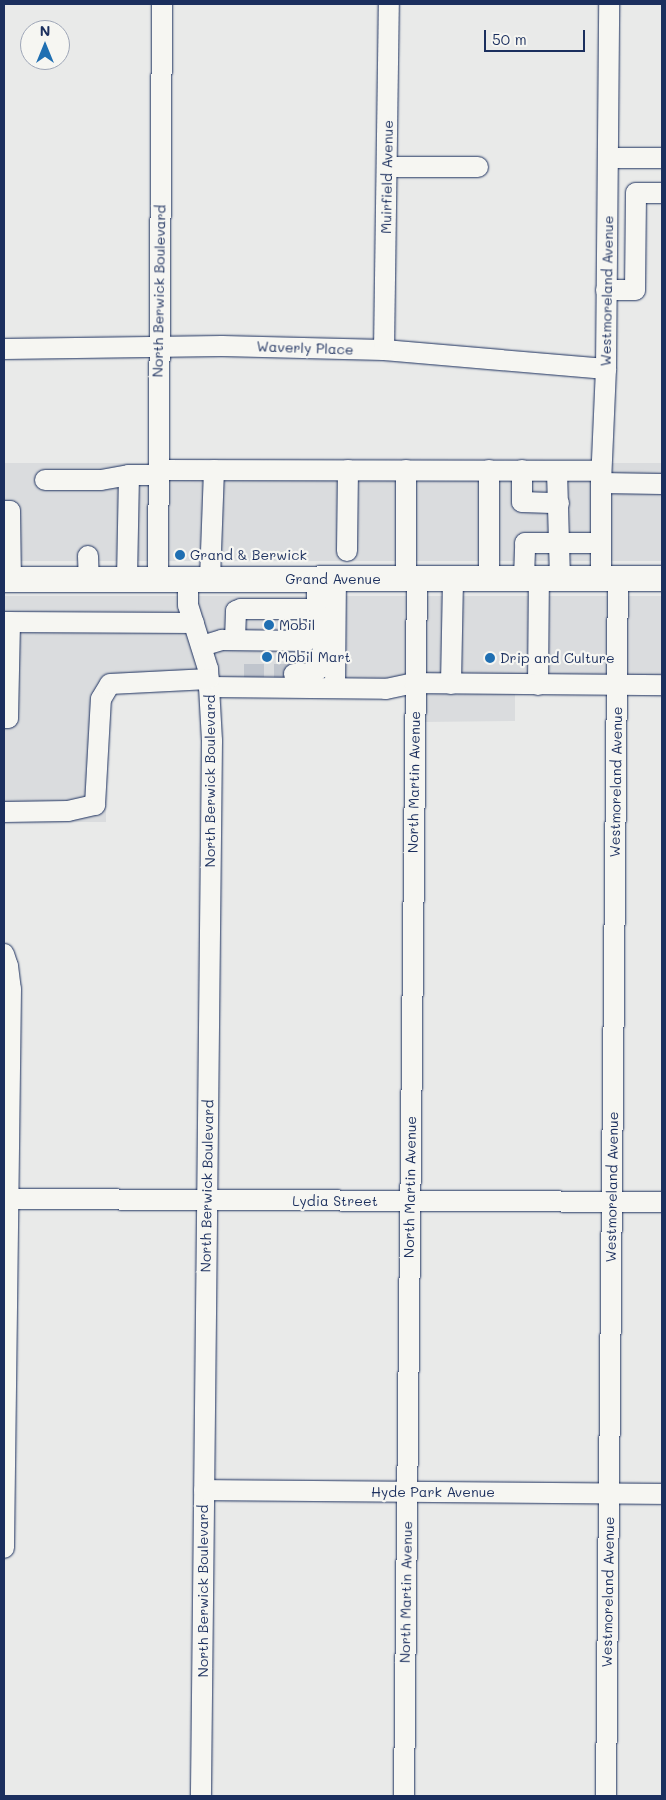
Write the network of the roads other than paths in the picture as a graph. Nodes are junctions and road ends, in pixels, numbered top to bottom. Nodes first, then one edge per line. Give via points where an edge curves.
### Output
1 (162, 4) edge
2 (389, 4) edge
3 (610, 4) edge
4 (608, 158) junction
5 (662, 158) edge
6 (387, 167) junction
7 (478, 167) dead end
8 (662, 193) edge
9 (635, 220) junction
10 (607, 221) junction
11 (606, 290) junction
12 (158, 346) junction
13 (4, 349) edge
14 (384, 350) junction
15 (606, 369) junction
16 (214, 470) junction
17 (348, 470) junction
18 (406, 470) junction
19 (490, 470) junction
20 (522, 470) junction
21 (557, 470) junction
22 (157, 472) junction
23 (129, 475) junction
24 (601, 477) junction
25 (45, 480) dead end
26 (662, 484) edge
27 (559, 502) junction
28 (4, 511) edge
29 (560, 543) junction
30 (601, 543) junction
31 (7, 550) edge
32 (348, 551) dead end
33 (411, 578) junction
34 (453, 578) junction
35 (489, 578) junction
36 (541, 578) junction
37 (609, 578) junction
38 (662, 578) edge
39 (7, 579) edge
40 (127, 579) junction
41 (158, 579) junction
42 (199, 579) junction
43 (326, 579) junction
44 (317, 617) junction
45 (7, 622) edge
46 (194, 623) junction
47 (235, 640) junction
48 (202, 646) junction
49 (244, 674) tunnel mouth
50 (294, 674) tunnel mouth
51 (209, 680) junction
52 (415, 684) junction
53 (451, 684) junction
54 (538, 685) junction
55 (617, 685) junction
56 (662, 685) edge
57 (335, 688) junction
58 (6, 718) edge
59 (4, 812) edge
60 (6, 960) edge
61 (8, 1200) junction
62 (207, 1200) junction
63 (409, 1201) junction
64 (612, 1202) junction
65 (662, 1202) edge
66 (4, 1438) edge
67 (204, 1490) junction
68 (406, 1492) junction
69 (609, 1493) junction
70 (662, 1494) edge
71 (4, 1548) edge
72 (201, 1796) edge
73 (404, 1796) edge
74 (606, 1796) edge

1 - 12 street, North Berwick Boulevard
2 - 6 street, Muirfield Avenue
3 - 4 street, Westmoreland Avenue
4 - 5 street
4 - 10 street, Westmoreland Avenue
6 - 7 street
6 - 14 street, Muirfield Avenue
8 - 9 street via 636,193
9 - 10 street
9 - 11 street via 635,290
10 - 11 street, Westmoreland Avenue
11 - 15 street, Westmoreland Avenue
12 - 13 street, Waverly Place
12 - 14 street, Waverly Place
12 - 22 street, North Berwick Boulevard
14 - 15 street, Waverly Place
15 - 24 street, Westmoreland Avenue
16 - 17 street
16 - 22 street
16 - 42 street, North Berwick Boulevard
17 - 18 street
17 - 32 street
18 - 19 street
18 - 33 street, North Martin Avenue
19 - 20 street
19 - 35 street
20 - 21 street
20 - 27 street via 522,502
21 - 24 street
21 - 27 street
22 - 23 street
22 - 41 street, North Berwick Boulevard
23 - 25 street via 101,480
23 - 40 street
24 - 26 street
24 - 30 street, Westmoreland Avenue
27 - 29 street
28 - 31 street via 10,511
29 - 30 street
29 - 36 street
29 - 36 street via 525,544
30 - 37 street, Westmoreland Avenue
31 - 39 street
33 - 34 main road, Grand Avenue
33 - 43 main road, Grand Avenue
33 - 52 street, North Martin Avenue
34 - 35 main road, Grand Avenue
34 - 53 street
35 - 36 main road, Grand Avenue
36 - 37 main road, Grand Avenue
36 - 54 street
37 - 38 main road, Grand Avenue
37 - 55 street, Westmoreland Avenue
39 - 40 main road, Grand Avenue via 88,568
40 - 41 main road, Grand Avenue
41 - 42 main road, Grand Avenue
42 - 43 main road, Grand Avenue
42 - 46 street, North Berwick Boulevard via 188,605
43 - 44 street
43 - 57 street
44 - 47 street via 306,640
44 - 47 street via 240,608 236,612
44 - 50 street via 323,642 322,667 313,673
45 - 46 street
45 - 58 street
46 - 48 street, North Berwick Boulevard
47 - 48 street
48 - 51 street, North Berwick Boulevard
49 - 51 street
51 - 57 street
51 - 59 street via 110,684 101,699 94,805 68,811
51 - 62 street, North Berwick Boulevard via 212,741
52 - 53 street
52 - 57 street via 386,689
52 - 63 street, North Martin Avenue
53 - 54 street
54 - 55 street
55 - 56 street
55 - 64 street, Westmoreland Avenue
60 - 61 street via 11,989
61 - 62 street, Lydia Street
61 - 66 street
62 - 63 street, Lydia Street
62 - 67 street, North Berwick Boulevard
63 - 64 street, Lydia Street
63 - 68 street, North Martin Avenue
64 - 65 street, Lydia Street
64 - 69 street, Westmoreland Avenue
66 - 71 street
67 - 68 street, Hyde Park Avenue
67 - 72 street, North Berwick Boulevard
68 - 69 street, Hyde Park Avenue
68 - 73 street, North Martin Avenue
69 - 70 street, Hyde Park Avenue
69 - 74 street, Westmoreland Avenue

